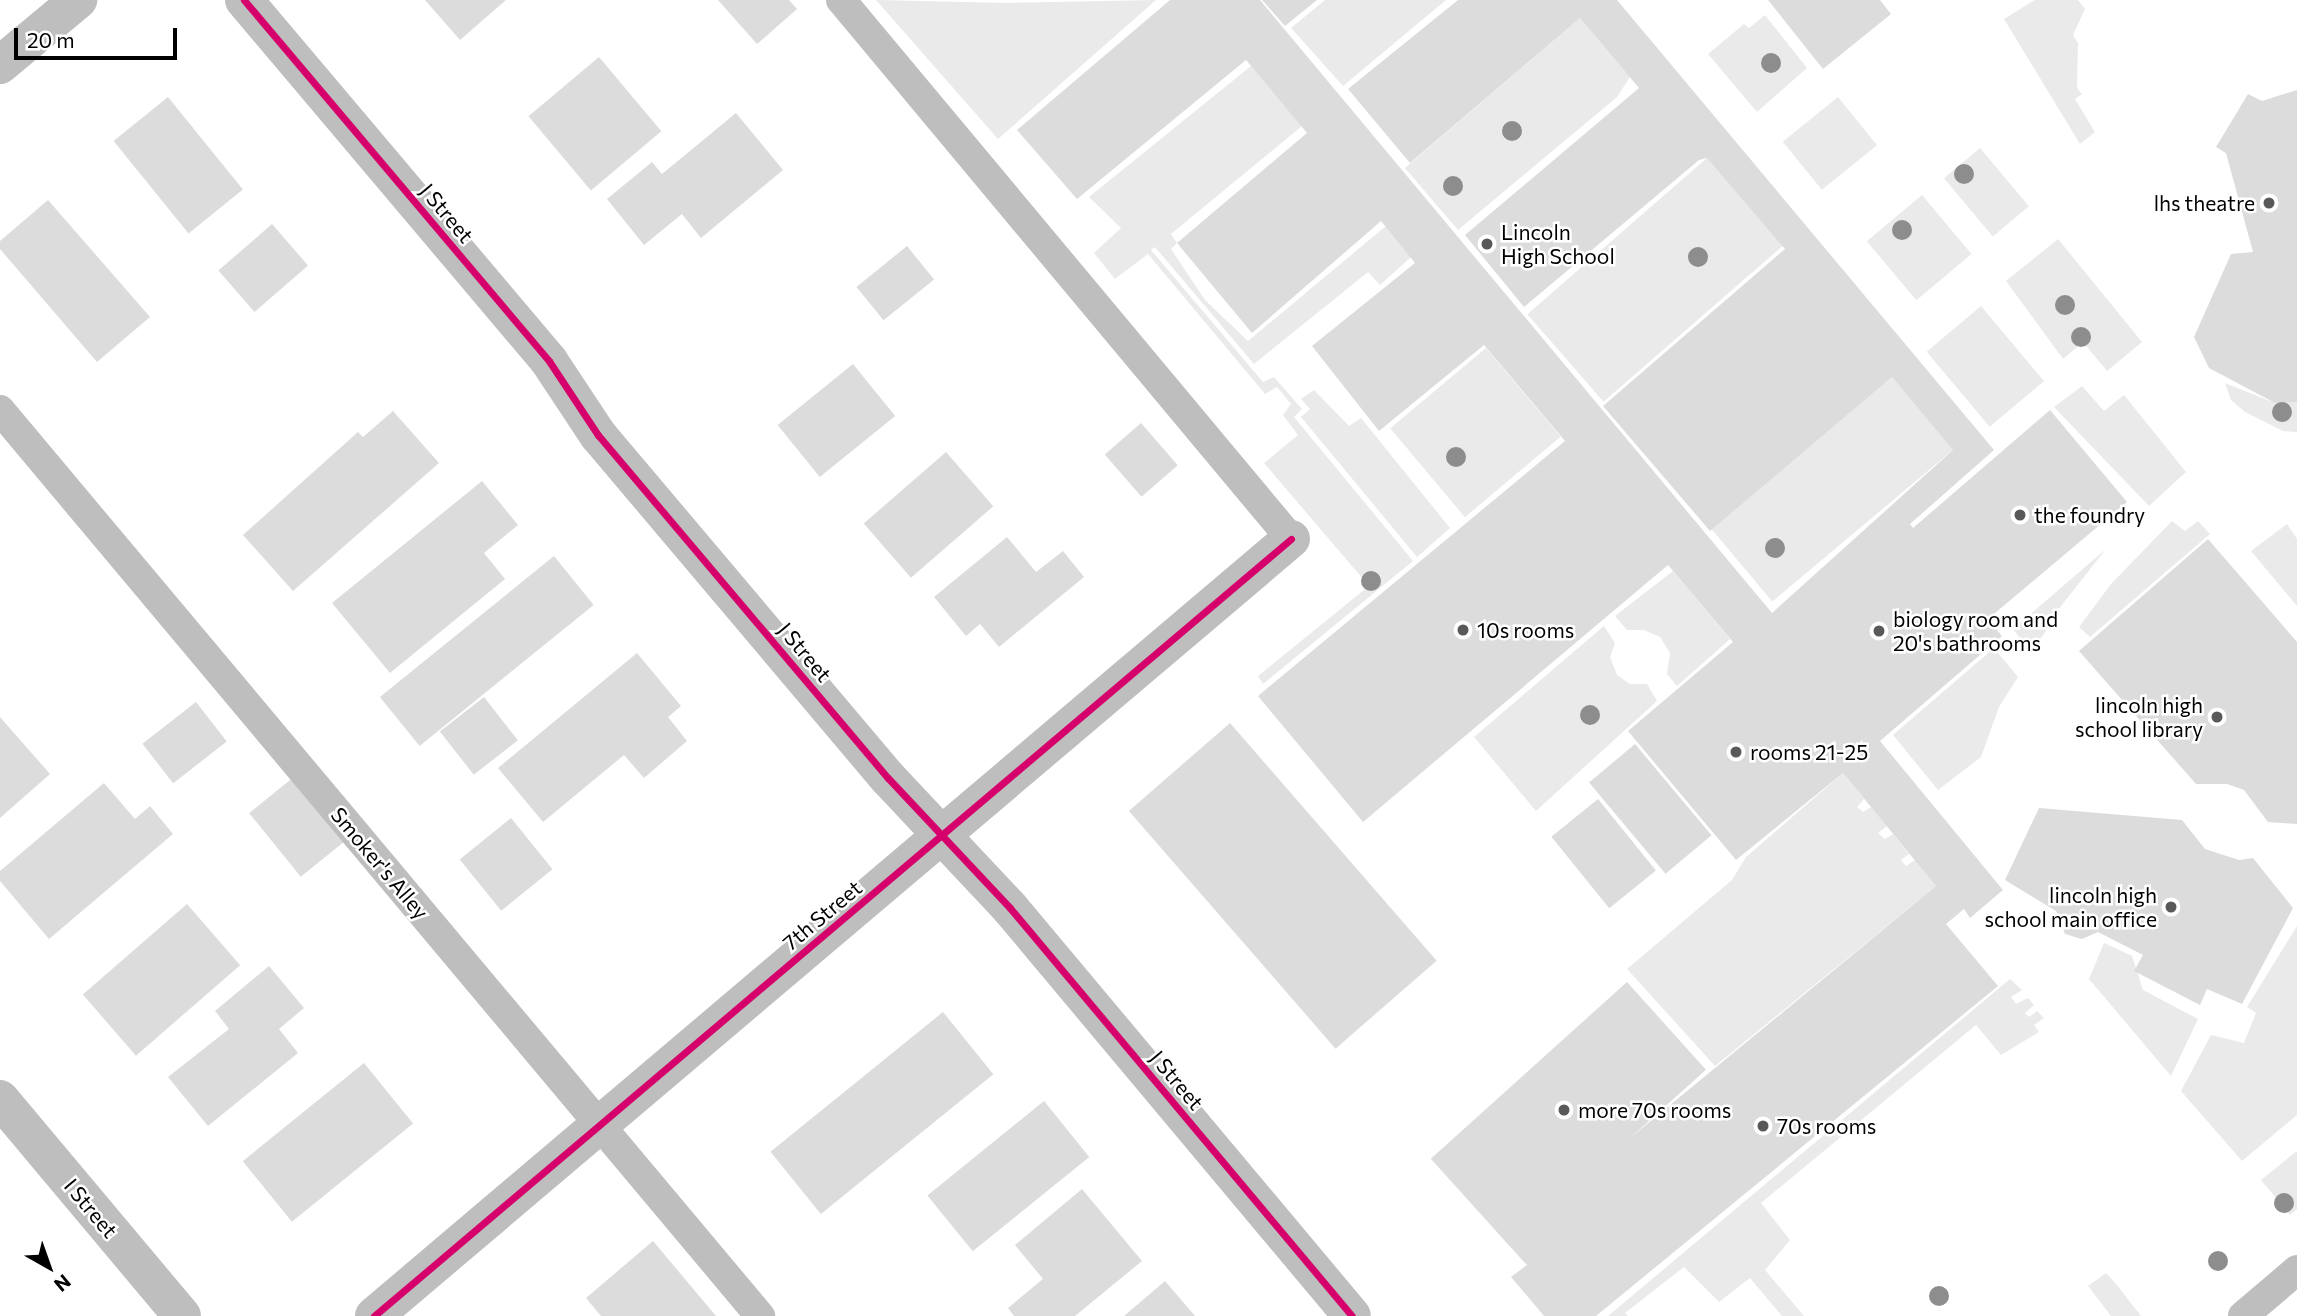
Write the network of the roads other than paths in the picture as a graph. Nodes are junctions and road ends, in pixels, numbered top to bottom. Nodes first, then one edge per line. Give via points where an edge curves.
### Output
1 (78, 0) edge
2 (244, 0) edge
3 (842, 0) edge
4 (0, 65) edge
5 (0, 410) edge
6 (1291, 539) joint
7 (941, 835) junction
8 (0, 1099) edge
9 (600, 1126) junction
10 (2297, 1270) edge
11 (183, 1316) edge
12 (374, 1316) edge
13 (760, 1316) edge
14 (1352, 1316) edge
15 (2243, 1316) edge

1 - 4 street
2 - 7 street, J Street via 548,361 607,445
3 - 6 lane
5 - 9 lane, Smoker's Alley
6 - 7 street, 7th Street
7 - 9 street, 7th Street
7 - 14 street, J Street via 1010,908
8 - 11 street, I Street
9 - 12 street, 7th Street
9 - 13 lane, Smoker's Alley
10 - 15 lane

